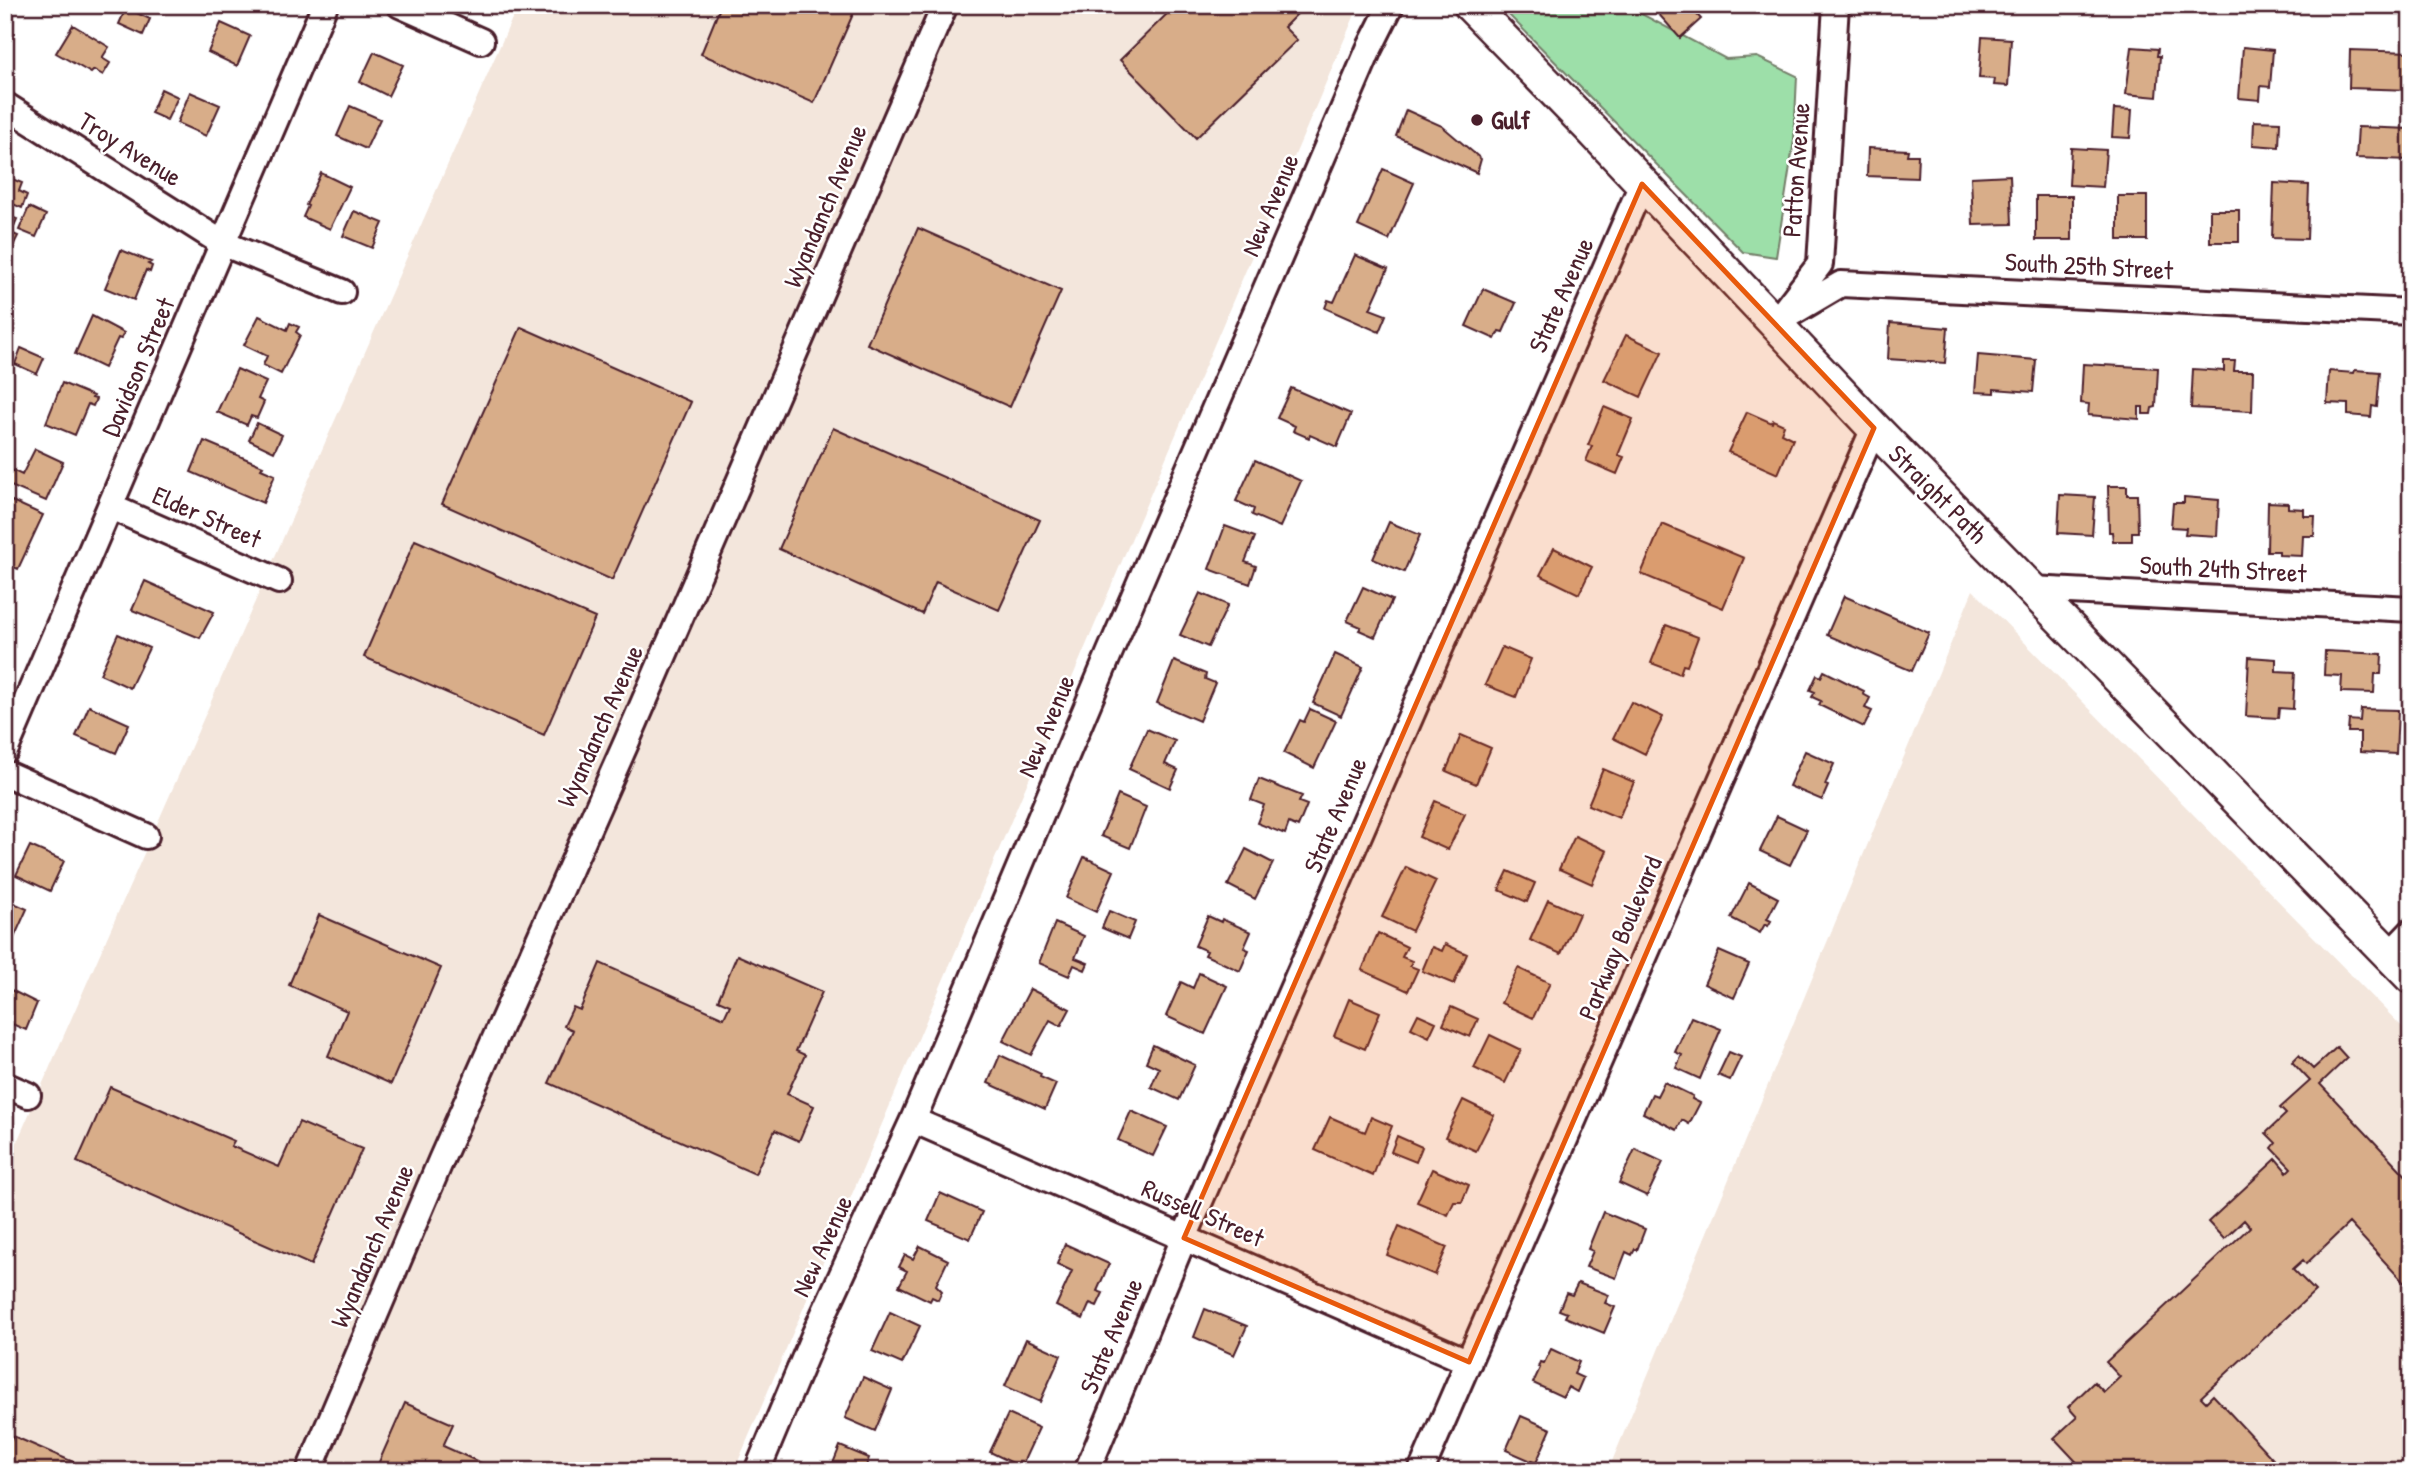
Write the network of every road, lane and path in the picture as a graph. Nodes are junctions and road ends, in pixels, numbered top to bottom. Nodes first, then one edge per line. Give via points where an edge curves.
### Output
1 (325, 5) edge
2 (400, 5) edge
3 (945, 5) edge
4 (1391, 5) edge
5 (1470, 5) edge
6 (1836, 5) edge
7 (481, 41) dead end
8 (5, 105) edge
9 (1642, 184) junction
10 (222, 243) junction
11 (342, 292) dead end
12 (2411, 312) edge
13 (1775, 323) junction
14 (1874, 428) junction
15 (111, 507) junction
16 (279, 581) dead end
17 (2032, 589) junction
18 (2411, 609) edge
19 (5, 751) edge
20 (5, 773) edge
21 (146, 836) dead end
22 (2411, 932) edge
23 (2389, 955) junction
24 (2411, 977) edge
25 (5, 1085) edge
26 (28, 1095) dead end
27 (913, 1120) junction
28 (1184, 1238) junction
29 (1469, 1362) junction
30 (309, 1471) edge
31 (757, 1471) edge
32 (1087, 1471) edge
33 (1422, 1471) edge

1 - 10 street, Davidson Street
2 - 7 street
3 - 30 street, Wyandanch Avenue
4 - 27 street, New Avenue
5 - 9 main road, Straight Path
6 - 13 street, Patton Avenue via 1820,264
8 - 10 street, Troy Avenue
9 - 13 main road, Straight Path
9 - 28 street, State Avenue
10 - 11 street, Troy Avenue
10 - 15 street, Davidson Street
12 - 13 street, South 25th Street via 1841,284
13 - 14 main road, Straight Path
14 - 17 main road, Straight Path
14 - 29 street, Parkway Boulevard
15 - 16 street, Elder Street
15 - 19 street, Davidson Street
17 - 18 street, South 24th Street
17 - 23 main road, Straight Path
20 - 21 street
22 - 23 street
23 - 24 main road, Straight Path
25 - 26 street
27 - 28 street, Russell Street
27 - 31 street, New Avenue
28 - 29 street, Russell Street
28 - 32 street, State Avenue
29 - 33 street, Parkway Boulevard

